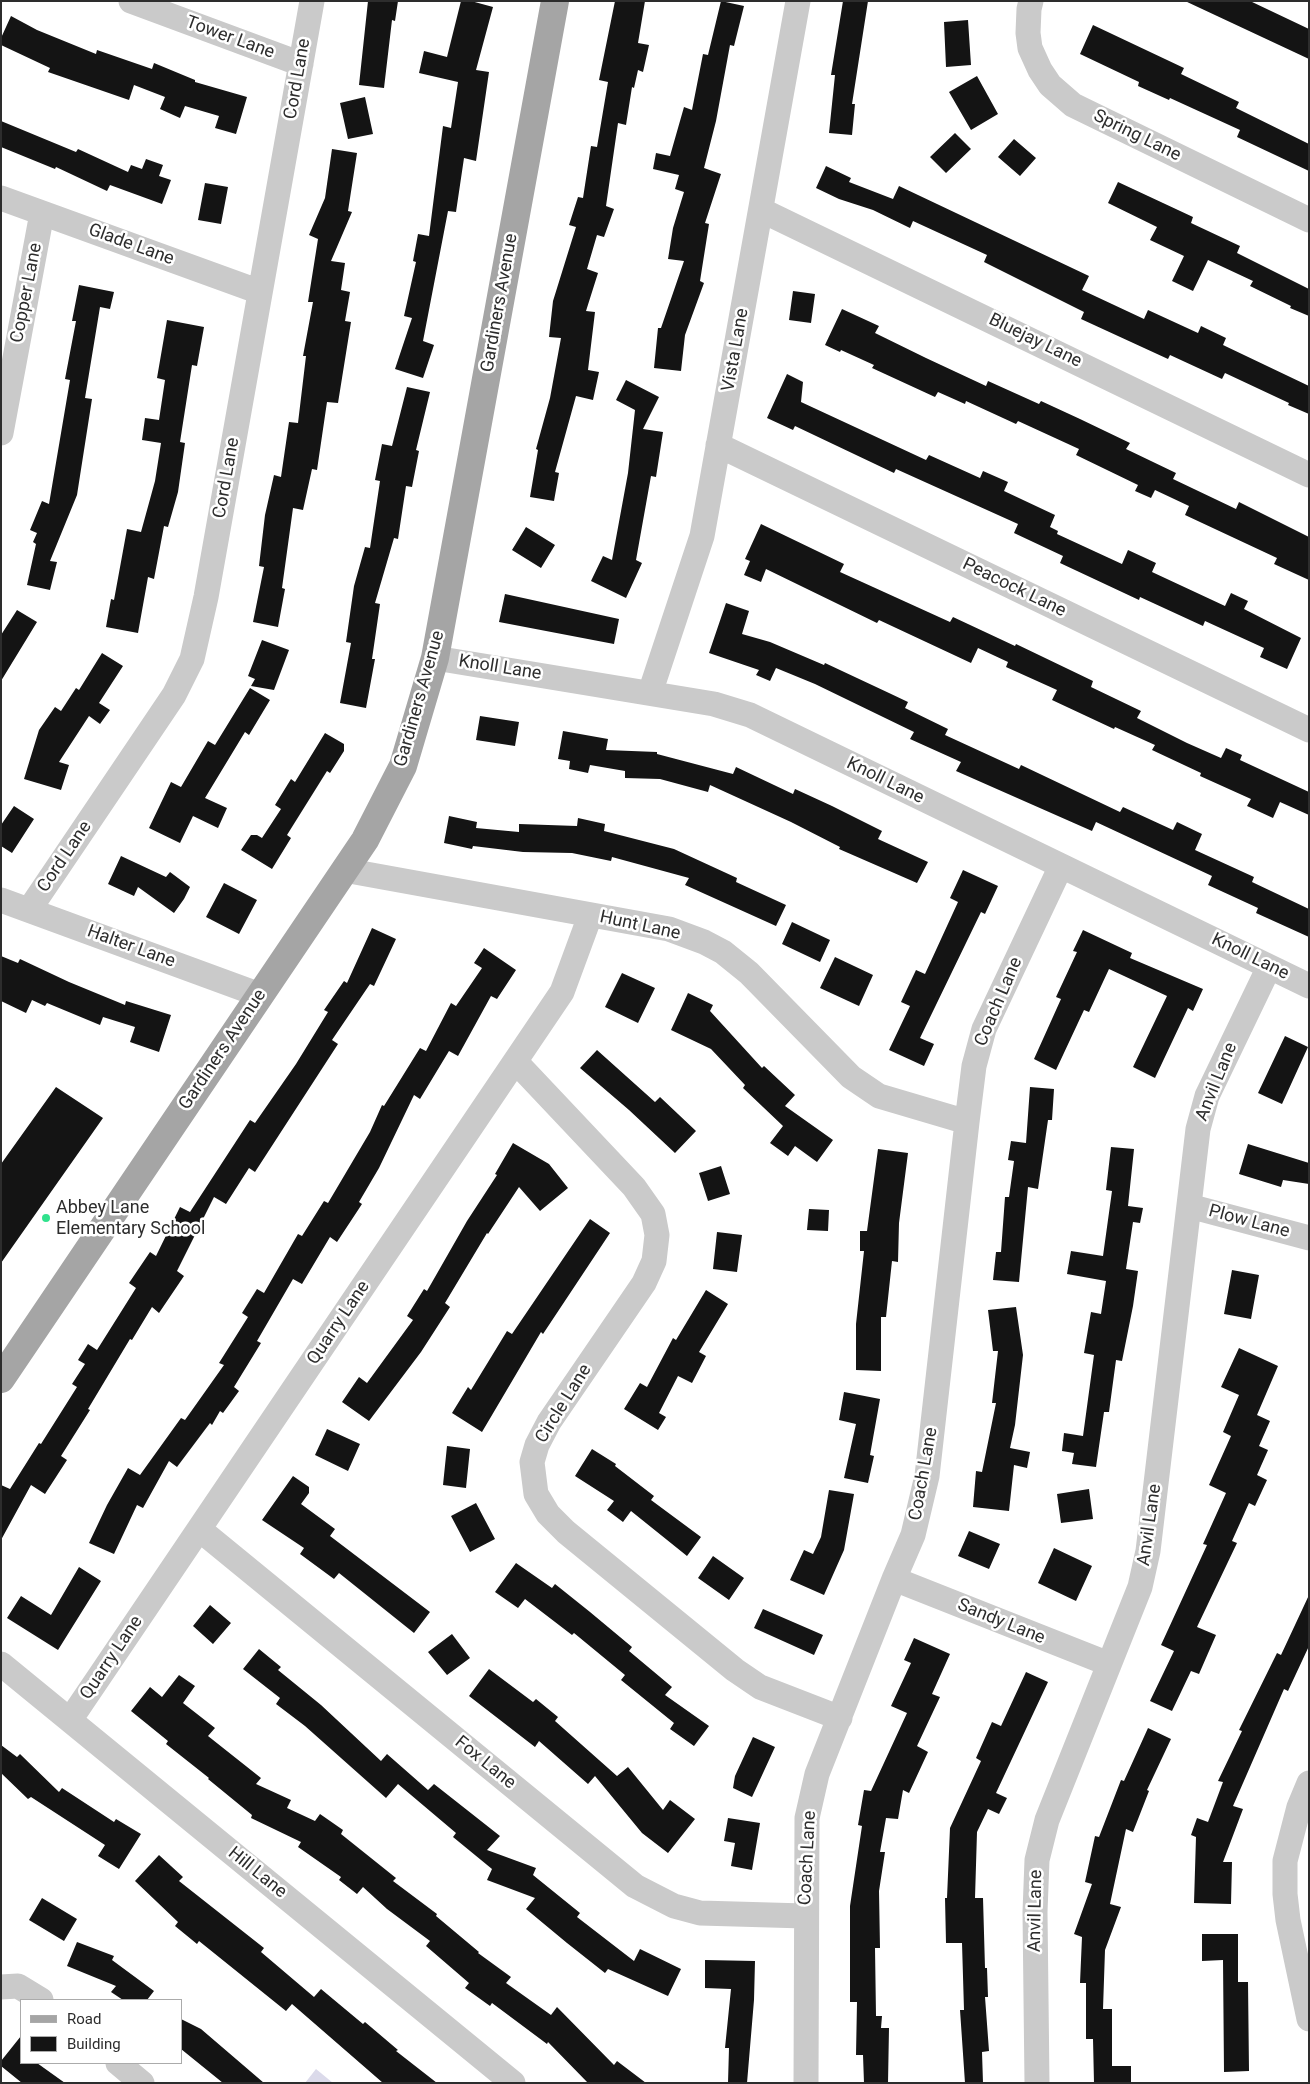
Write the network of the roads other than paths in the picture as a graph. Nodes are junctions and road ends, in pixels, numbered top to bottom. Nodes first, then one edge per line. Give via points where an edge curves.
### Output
1 (131, 1) edge
2 (312, 1) edge
3 (555, 1) edge
4 (798, 1) edge
5 (1031, 1) edge
6 (301, 64) junction
7 (1, 198) edge
8 (761, 210) junction
9 (42, 213) junction
10 (1309, 220) edge
11 (260, 292) junction
12 (1, 433) edge
13 (718, 445) junction
14 (1309, 475) edge
15 (435, 658) junction
16 (650, 693) junction
17 (1309, 730) edge
18 (1061, 866) junction
19 (344, 870) junction
20 (1, 900) edge
21 (29, 910) junction
22 (590, 916) junction
23 (1269, 967) junction
24 (1309, 986) edge
25 (260, 995) junction
26 (516, 1062) junction
27 (967, 1122) junction
28 (1190, 1206) junction
29 (1309, 1238) edge
30 (1, 1379) edge
31 (199, 1529) junction
32 (894, 1579) junction
33 (1, 1664) edge
34 (1109, 1664) junction
35 (840, 1718) junction
36 (70, 1720) junction
37 (1309, 1783) edge
38 (805, 1916) junction
39 (1, 1987) edge
40 (39, 1999) edge
41 (1309, 2019) edge
42 (119, 2064) edge
43 (142, 2083) edge
44 (514, 2083) edge
45 (806, 2083) edge
46 (1037, 2083) edge

1 - 6 street, Tower Lane
2 - 6 street, Cord Lane
3 - 15 main road, Gardiners Avenue
4 - 8 street, Vista Lane
5 - 10 street, Spring Lane via 1030,48 1050,85 1073,105
6 - 11 street, Cord Lane
7 - 9 street, Glade Lane
8 - 13 street, Vista Lane
8 - 14 street, Bluejay Lane
9 - 11 street, Glade Lane
9 - 12 street, Copper Lane
11 - 21 street, Cord Lane via 192,659 174,695
13 - 16 street, Vista Lane via 702,536
13 - 17 street, Peacock Lane
15 - 16 street, Knoll Lane
15 - 19 main road, Gardiners Avenue via 403,766 365,840
16 - 18 street, Knoll Lane via 714,704 750,715
18 - 23 street, Knoll Lane
18 - 27 street, Coach Lane via 984,1029 974,1066
19 - 22 street, Hunt Lane
19 - 25 main road, Gardiners Avenue
20 - 21 street, Halter Lane
21 - 25 street, Halter Lane
22 - 26 street, Quarry Lane via 562,992
22 - 27 street, Hunt Lane via 669,929 723,952 750,973 851,1077 879,1096
23 - 24 street, Knoll Lane
23 - 28 street, Anvil Lane via 1207,1096 1198,1128
25 - 30 main road, Gardiners Avenue
26 - 31 street, Quarry Lane
26 - 35 street, Circle Lane via 634,1186 653,1214 657,1235 654,1261 644,1283 537,1444 532,1462 536,1494 548,1514 566,1532 735,1670 760,1686
27 - 32 street, Coach Lane via 927,1476 913,1535
28 - 29 street, Plow Lane
28 - 34 street, Anvil Lane via 1148,1550 1140,1587
31 - 36 street, Quarry Lane
31 - 38 street, Fox Lane via 635,1886 674,1906 700,1913
32 - 34 street, Sandy Lane
32 - 35 street, Coach Lane
33 - 36 street, Hill Lane
34 - 46 street, Anvil Lane via 1047,1820 1037,1860
35 - 38 street, Coach Lane via 817,1774 806,1818
36 - 44 street, Hill Lane
37 - 41 street via 1285,1861 1285,1894
38 - 45 street, Coach Lane
39 - 40 street via 18,1986
42 - 43 street

